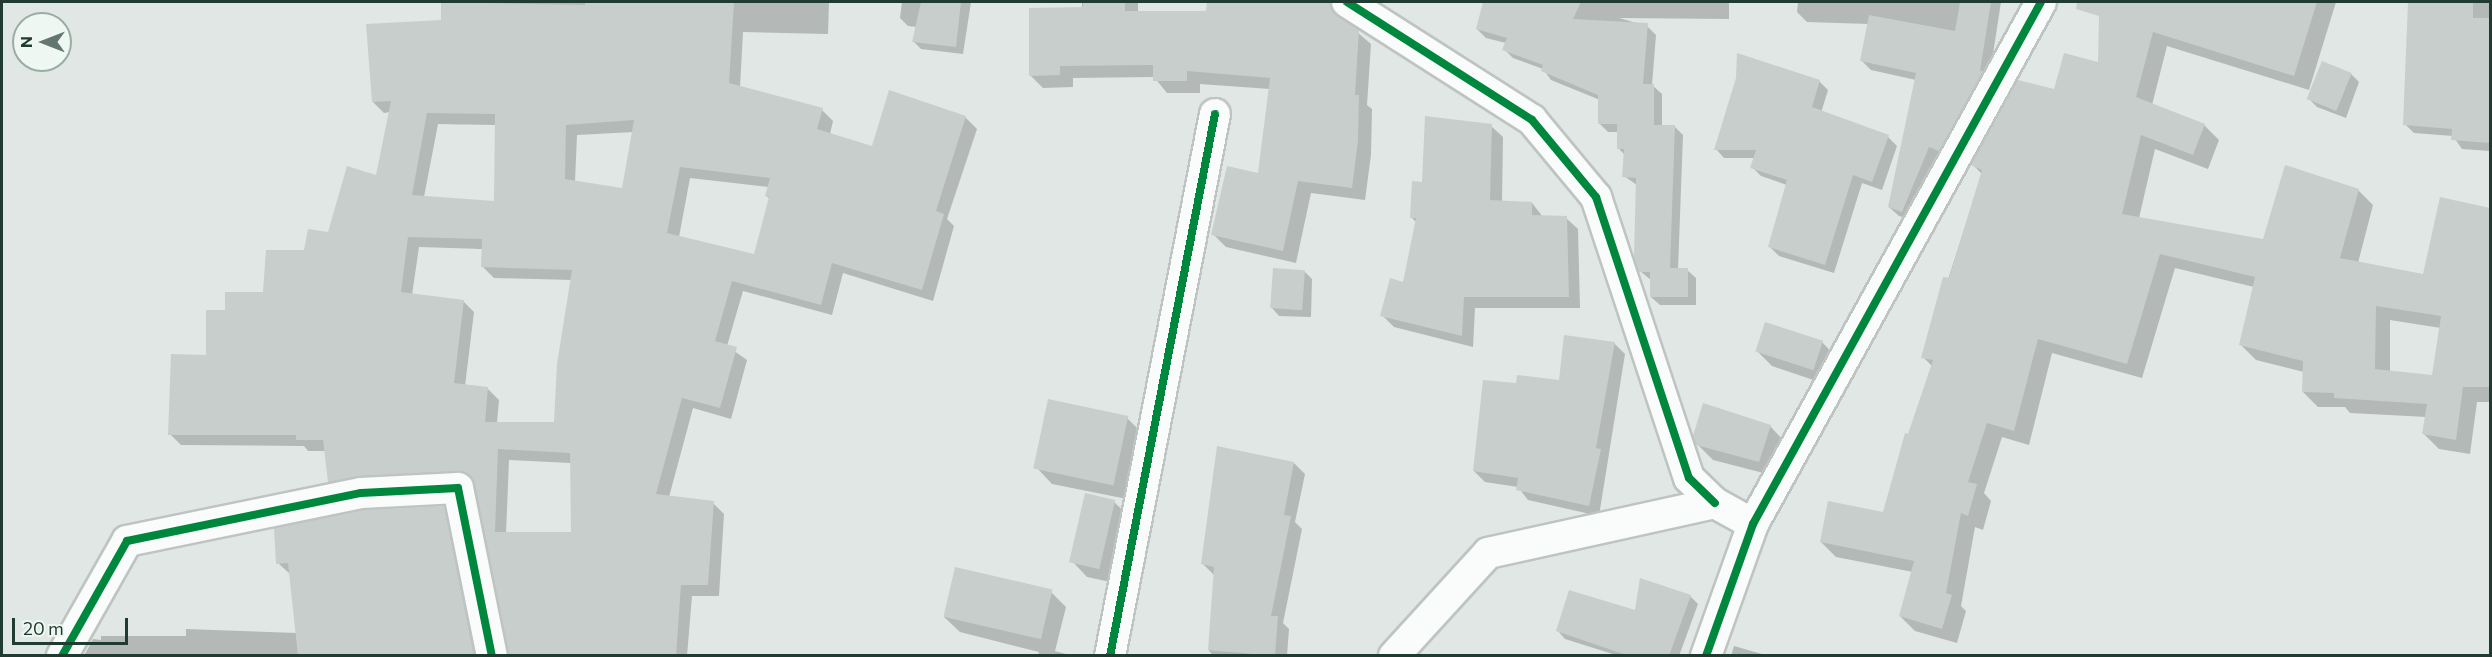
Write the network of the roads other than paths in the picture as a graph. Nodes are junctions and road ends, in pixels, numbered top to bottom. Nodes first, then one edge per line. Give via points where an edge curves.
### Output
1 (1347, 2) edge
2 (2041, 2) edge
3 (1215, 114) dead end
4 (1715, 503) junction
5 (1752, 524) junction
6 (62, 656) edge
7 (492, 656) edge
8 (1110, 656) edge
9 (1394, 656) edge
10 (1706, 656) edge

1 - 4 street via 1532,120 1596,197 1689,478
2 - 5 street
3 - 8 street
4 - 5 street
4 - 9 street via 1488,553
5 - 10 street
6 - 7 street via 127,541 361,493 458,488

